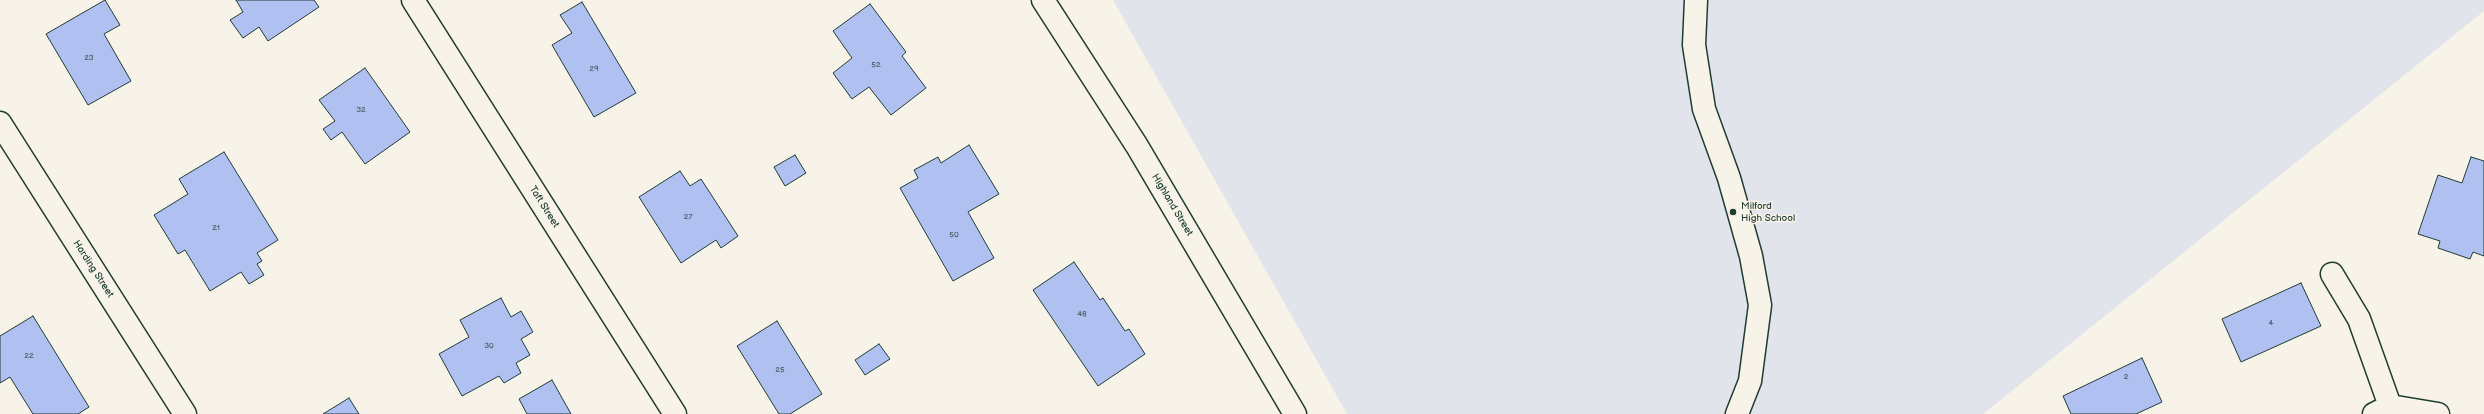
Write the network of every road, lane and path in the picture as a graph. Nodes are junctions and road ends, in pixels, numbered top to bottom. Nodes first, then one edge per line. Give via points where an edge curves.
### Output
1 (413, 0) edge
2 (1043, 0) edge
3 (1696, 0) edge
4 (0, 123) edge
5 (2332, 274) dead end
6 (2382, 410) edge
7 (185, 414) edge
8 (675, 414) edge
9 (1296, 414) edge
10 (1737, 414) edge
11 (2438, 414) edge

1 - 8 street, Taft Street
2 - 9 street, Highland Street via 1137,146
3 - 10 street via 1694,45 1704,109 1729,178 1751,256 1760,305 1750,381
4 - 7 street, Harding Street
5 - 6 street via 2359,319
6 - 11 street

